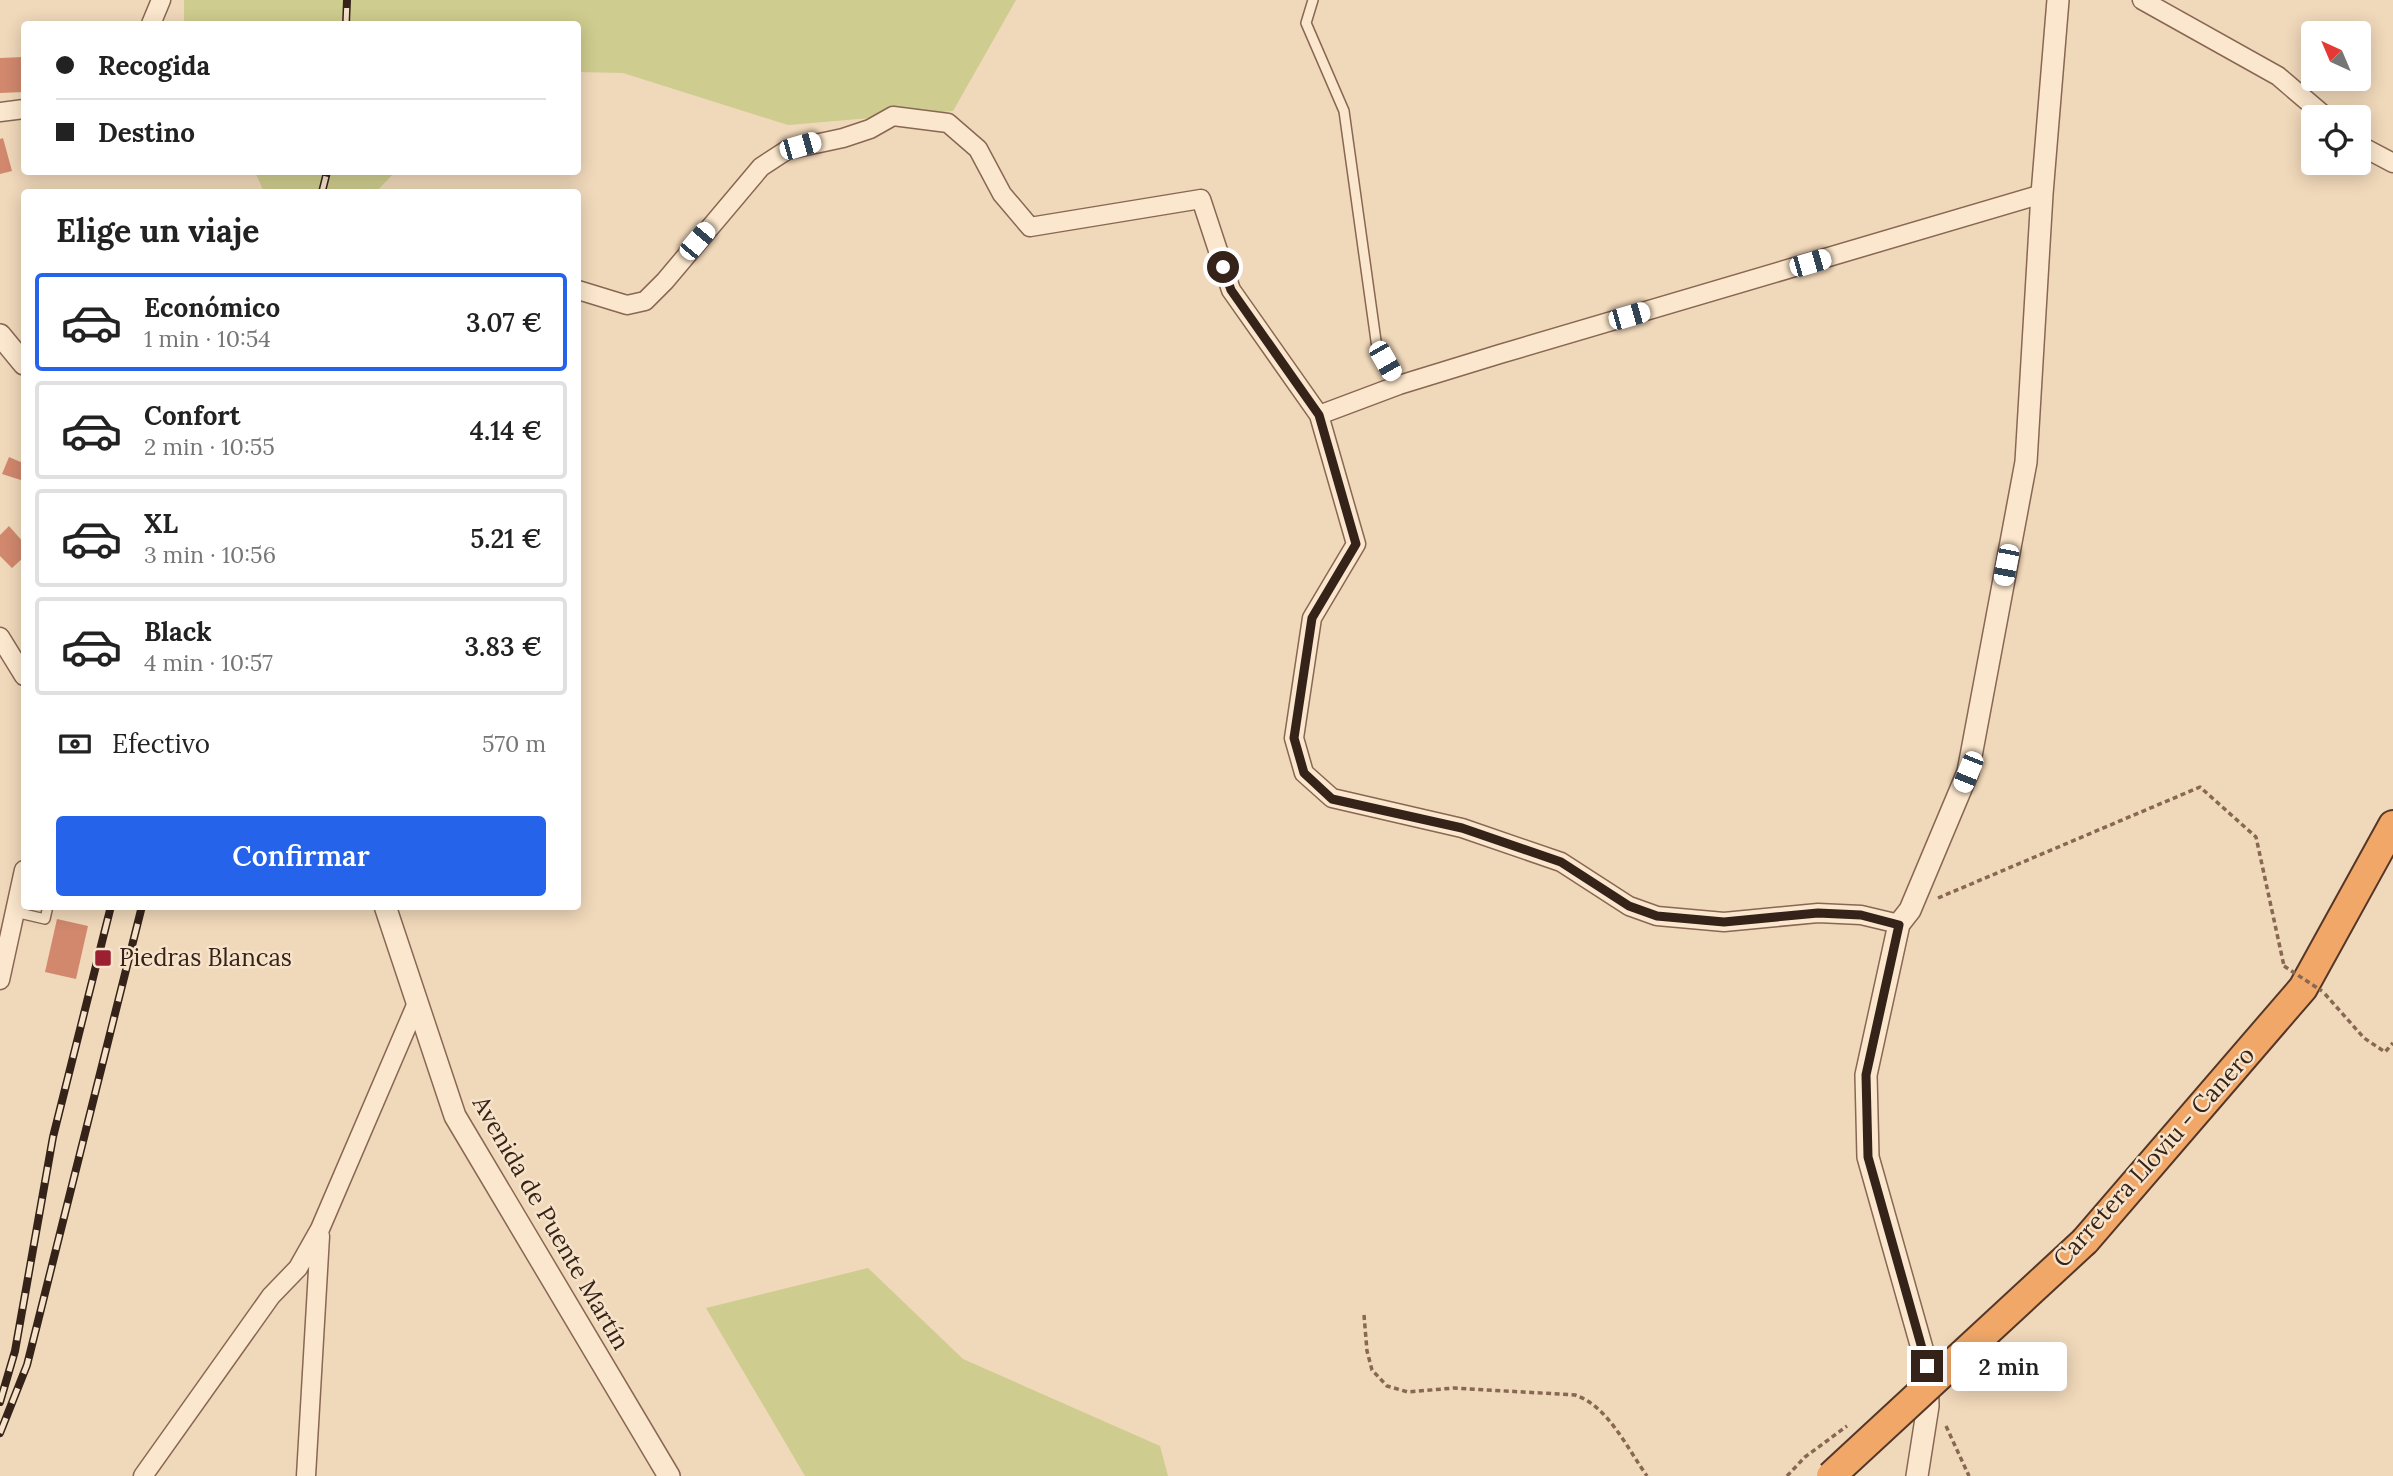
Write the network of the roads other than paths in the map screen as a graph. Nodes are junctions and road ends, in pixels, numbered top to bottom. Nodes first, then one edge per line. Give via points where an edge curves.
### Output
1 (161, 0) edge
2 (1313, 0) edge
3 (2058, 0) edge
4 (2141, 0) edge
5 (152, 21) edge
6 (2312, 105) edge
7 (21, 109) edge
8 (0, 112) edge
9 (2371, 151) edge
10 (2393, 163) edge
11 (2042, 194) junction
12 (581, 291) edge
13 (0, 335) edge
14 (21, 360) edge
15 (1399, 385) junction
16 (1319, 415) junction
17 (0, 637) edge
18 (21, 671) edge
19 (2393, 825) edge
20 (21, 884) edge
21 (47, 910) edge
22 (386, 910) edge
23 (15, 912) junction
24 (1905, 917) junction
25 (0, 980) edge
26 (417, 1003) junction
27 (320, 1229) junction
28 (142, 1476) edge
29 (306, 1476) edge
30 (669, 1476) edge
31 (1831, 1476) edge
32 (1917, 1476) edge

1 - 5 street
2 - 15 lane via 1306,23 1345,111 1377,348
3 - 11 street
4 - 6 street via 2278,76
7 - 8 street
9 - 10 street
11 - 15 street
11 - 24 street via 2026,462 1968,772
12 - 16 street via 627,306 645,301 761,167 787,149 844,138 893,116 948,123 978,149 1002,194 1030,228 1201,199 1231,290
13 - 14 street
15 - 16 street
16 - 24 street via 1356,544 1312,618 1294,738 1304,773 1332,799 1462,828 1561,862 1629,906 1657,916 1724,922 1818,913
17 - 18 street
19 - 31 highway, Carretera Lloviu - Canero, bridge via 2303,988 2085,1241
20 - 23 street
21 - 23 lane via 45,919
22 - 26 street, Avenida de Puente Martín
23 - 25 street
24 - 32 street via 1866,1075 1868,1157 1927,1366 1928,1406
26 - 27 street
26 - 30 street, Avenida de Puente Martín via 455,1116
27 - 28 street via 298,1268 271,1296
27 - 29 street

